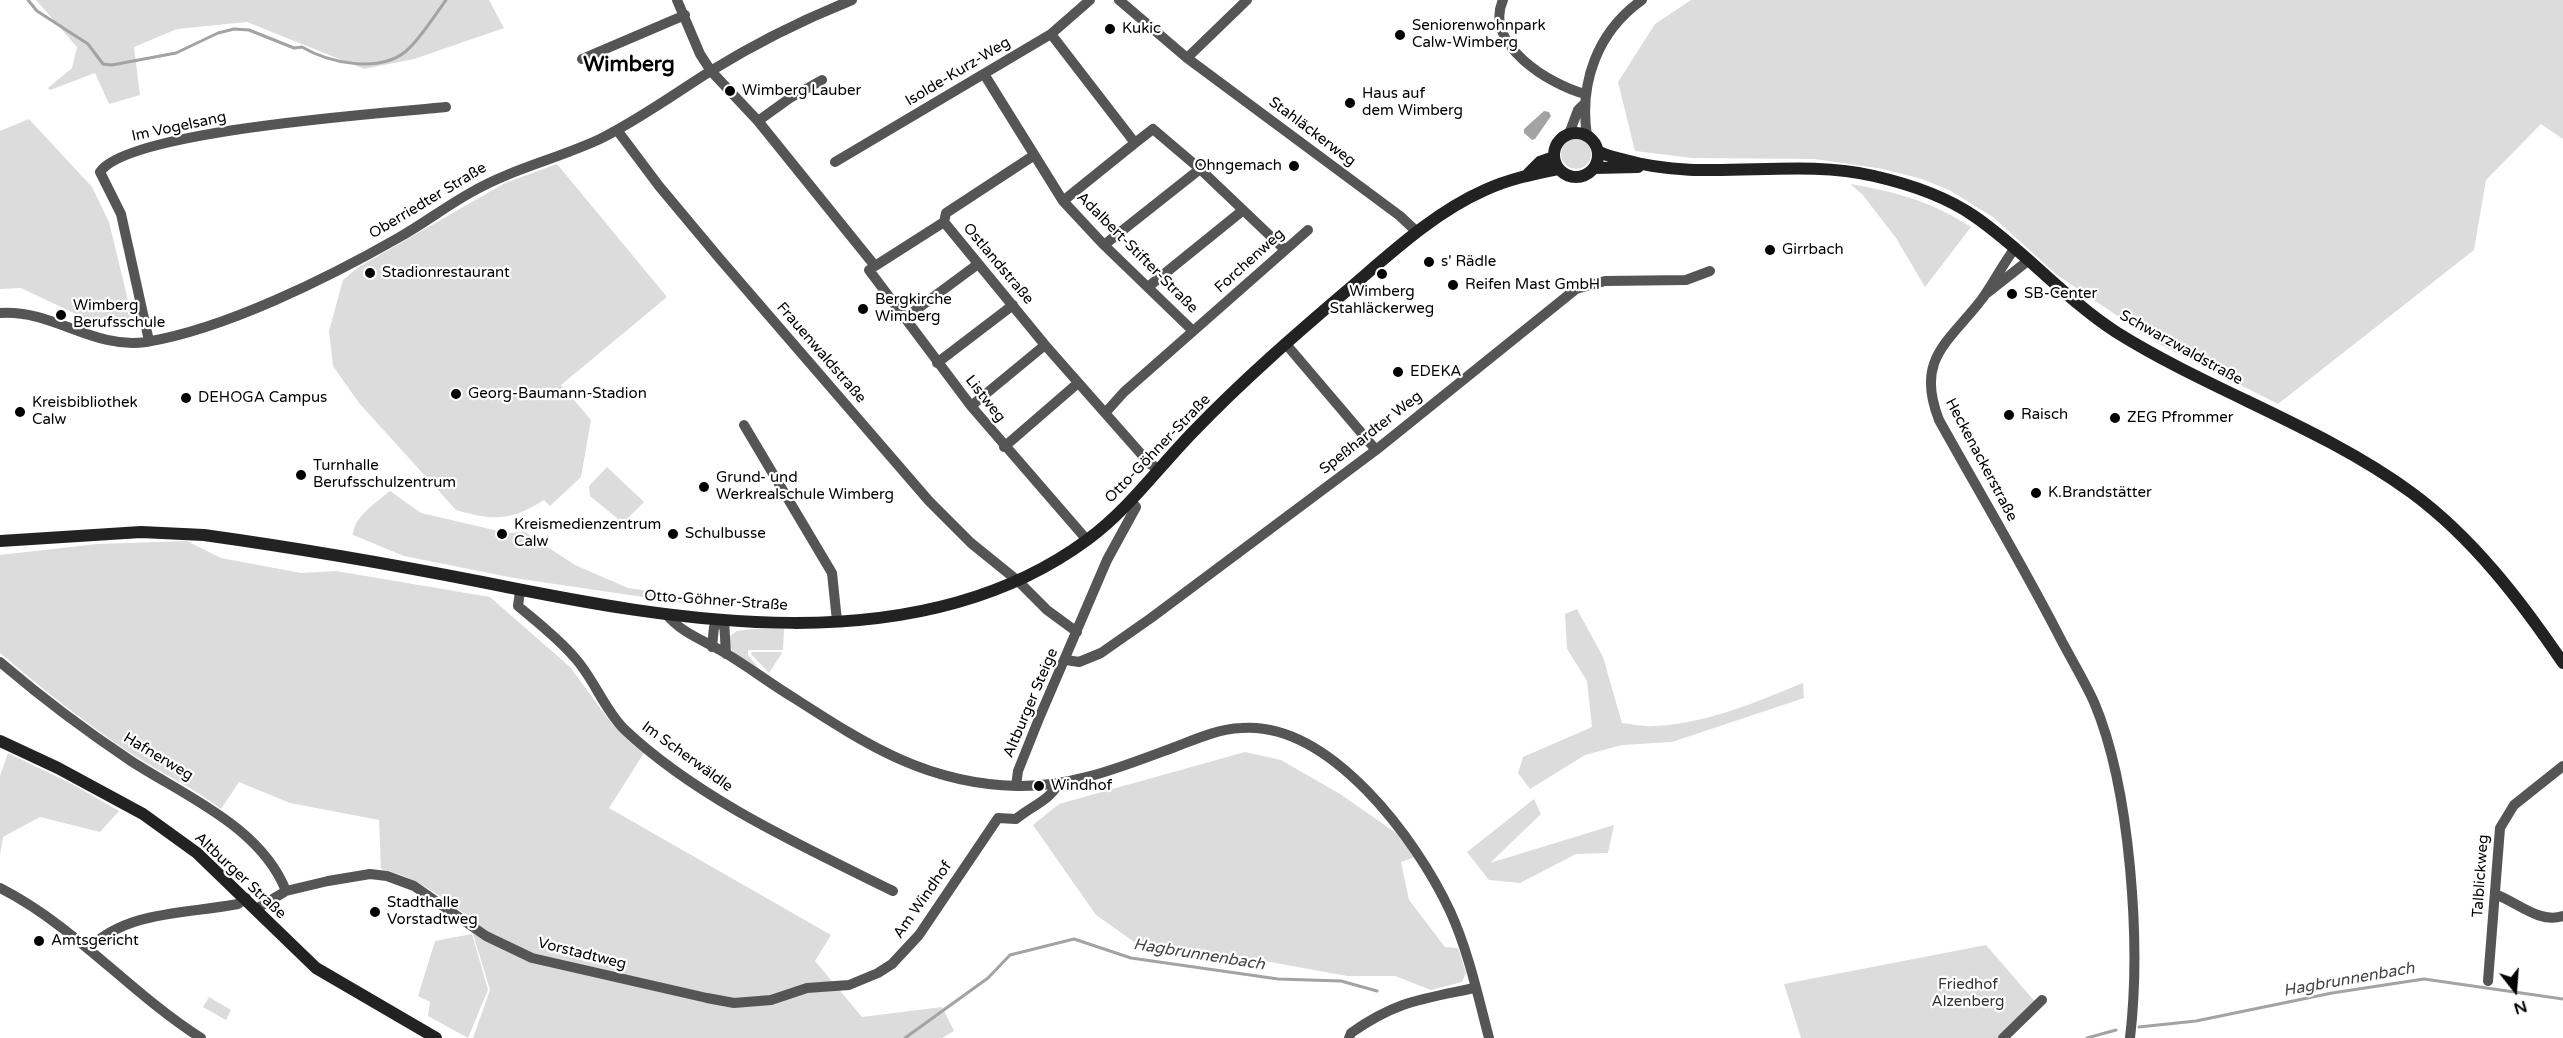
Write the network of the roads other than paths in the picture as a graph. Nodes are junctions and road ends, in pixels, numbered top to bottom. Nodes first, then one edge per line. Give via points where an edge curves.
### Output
1 (677, 0) edge
2 (852, 0) edge
3 (1090, 0) edge
4 (1119, 0) edge
5 (1503, 0) edge
6 (1642, 0) edge
7 (1241, 2) edge
8 (685, 15) junction
9 (1051, 34) junction
10 (1187, 58) junction
11 (582, 59) dead end
12 (711, 71) junction
13 (984, 74) junction
14 (822, 80) dead end
15 (1584, 99) junction
16 (447, 106) dead end
17 (758, 121) junction
18 (617, 130) junction
19 (1569, 134) junction
20 (1587, 136) junction
21 (1135, 143) junction
22 (1598, 151) junction
23 (1033, 156) junction
24 (835, 162) dead end
25 (1556, 163) junction
26 (1646, 166) junction
27 (1594, 168) junction
28 (1200, 169) junction
29 (1063, 201) junction
30 (1242, 211) junction
31 (944, 222) junction
32 (1308, 230) dead end
33 (1417, 232) junction
34 (1104, 246) junction
35 (2015, 248) junction
36 (1284, 249) junction
37 (2029, 260) junction
38 (978, 264) junction
39 (869, 270) dead end
40 (1710, 271) dead end
41 (1148, 287) junction
42 (1984, 295) junction
43 (1013, 305) junction
44 (0, 313) edge
45 (905, 318) junction
46 (1193, 331) junction
47 (148, 341) junction
48 (1285, 343) junction
49 (1045, 345) junction
50 (937, 363) junction
51 (1078, 383) junction
52 (971, 406) junction
53 (1106, 412) junction
54 (744, 424) dead end
55 (1004, 447) junction
56 (1376, 450) junction
57 (1160, 469) junction
58 (1131, 501) junction
59 (1087, 540) junction
60 (0, 541) edge
61 (1018, 581) junction
62 (520, 591) junction
63 (666, 614) junction
64 (724, 620) junction
65 (837, 621) junction
66 (1077, 632) junction
67 (712, 647) junction
68 (726, 654) junction
69 (1066, 660) junction
70 (0, 662) edge
71 (2563, 663) edge
72 (0, 741) edge
73 (2563, 766) edge
74 (1058, 784) junction
75 (1016, 786) junction
76 (0, 888) edge
77 (286, 891) junction
78 (893, 891) dead end
79 (2495, 894) junction
80 (246, 898) junction
81 (256, 909) junction
82 (2563, 916) edge
83 (88, 948) junction
84 (2488, 981) dead end
85 (1474, 988) junction
86 (784, 996) joint
87 (2042, 1000) dead end
88 (421, 1033) edge
89 (201, 1038) edge
90 (436, 1038) edge
91 (1349, 1038) edge
92 (1489, 1038) edge
93 (2003, 1038) edge
94 (2130, 1038) edge

1 - 8 street, Ostlandstraße
2 - 12 street, Oberriedter Straße
3 - 9 street, Isolde-Kurz-Weg
4 - 10 street, Stahläckerweg
5 - 15 street via 1500,26 1513,50 1554,82
6 - 15 street via 1629,9 1602,46 1591,67
7 - 10 street
8 - 11 street
8 - 12 street, Ostlandstraße
9 - 13 street, Isolde-Kurz-Weg
9 - 21 street
10 - 33 street, Stahläckerweg
12 - 17 street, Ostlandstraße
12 - 18 street, Oberriedter Straße
13 - 23 street, Adalbert-Stifter-Straße
13 - 24 street, Isolde-Kurz-Weg
14 - 17 street
15 - 19 street
15 - 20 street
16 - 47 street, Im Vogelsang via 264,124 128,153 106,164 100,172 121,214
17 - 31 street, Ostlandstraße via 875,266
18 - 47 street, Oberriedter Straße via 493,180 399,238 282,296 196,329
18 - 61 street, Frauenwaldstraße via 720,259 929,501 970,543
19 - 20 street
19 - 25 street via 1559,140
20 - 22 street
21 - 28 street via 1151,126
21 - 29 street
22 - 26 street
22 - 27 street
23 - 29 street, Adalbert-Stifter-Straße
23 - 31 street via 946,213
25 - 27 street via 1569,177 1589,173
25 - 33 street, Otto-Göhner-Straße via 1484,190
26 - 27 street
26 - 35 street, Schwarzwaldstraße via 1694,172 1803,168 1872,175 1924,190 1958,207
28 - 30 street
28 - 34 street
29 - 34 street, Adalbert-Stifter-Straße
30 - 36 street
30 - 41 street
31 - 38 street, Ostlandstraße
32 - 36 street, Forchenweg
33 - 48 street, Otto-Göhner-Straße
34 - 41 street, Adalbert-Stifter-Straße
35 - 37 street, Schwarzwaldstraße
35 - 42 street, Heckenackerstraße
36 - 46 street, Forchenweg
37 - 42 street, Heckenackerstraße
37 - 71 street, Schwarzwaldstraße via 2117,332 2354,457 2414,494 2502,580
38 - 43 street, Ostlandstraße
38 - 45 street
39 - 45 street, Listweg
40 - 56 street, Speßhardter Weg via 1686,280 1605,281 1576,289
41 - 46 street, Adalbert-Stifter-Straße
42 - 94 street, Heckenackerstraße via 1936,354 1930,379 1932,401 2094,702 2118,784 2132,909
43 - 49 street, Ostlandstraße
43 - 50 street
44 - 47 street, Oberriedter Straße via 48,319 107,341
45 - 50 street, Listweg
46 - 53 street, Forchenweg
48 - 56 street
48 - 57 street, Otto-Göhner-Straße
49 - 51 street, Ostlandstraße
49 - 52 street
50 - 52 street, Listweg
51 - 53 street, Ostlandstraße
51 - 55 street
52 - 55 street, Listweg
53 - 57 street, Ostlandstraße via 1150,464
54 - 65 street via 832,573
55 - 59 street, Listweg
56 - 69 street, Speßhardter Weg via 1101,653 1079,662
57 - 58 street, Otto-Göhner-Straße
58 - 59 street, Otto-Göhner-Straße
58 - 66 street, Altburger Steige via 1136,507 1107,560
59 - 61 street, Otto-Göhner-Straße
60 - 62 street, Otto-Göhner-Straße via 174,532 270,544
61 - 65 street, Otto-Göhner-Straße via 934,608
61 - 66 street
62 - 63 street, Otto-Göhner-Straße
62 - 78 street, Im Scherwäldle via 518,606 576,659 636,740 731,807
63 - 64 street, Otto-Göhner-Straße
63 - 67 street, Am Windhof via 675,626
64 - 65 street, Otto-Göhner-Straße
64 - 67 street via 714,627
64 - 68 street
66 - 69 street, Altburger Steige
67 - 68 street, Am Windhof
68 - 75 street, Am Windhof via 895,759 952,779
69 - 75 street, Altburger Steige via 1018,771
70 - 77 street, Hafnerweg via 66,716 212,809 279,874
72 - 80 street, Altburger Straße via 143,814 197,853
73 - 79 street, Talblickweg via 2514,805 2500,828
74 - 75 street, Am Windhof
74 - 85 street, Am Windhof via 1107,772 1222,731 1259,728 1294,737 1332,761 1377,801 1411,842 1451,914
74 - 86 street, Am Windhof via 1053,795 1032,805 1016,819 998,818 920,935 892,964 849,985 807,988
76 - 83 street via 31,904
77 - 81 street, Vorstadtweg
77 - 86 street, Vorstadtweg via 370,874 387,876 414,886 486,936 532,958 734,1003
79 - 82 street via 2549,919
79 - 84 street, Talblickweg
80 - 81 street, Altburger Straße
80 - 83 street via 238,904 137,920 102,935
81 - 88 street, Altburger Straße via 316,968
83 - 89 street via 169,1018
85 - 91 street via 1403,1002 1375,1016
85 - 92 street, Am Windhof
87 - 93 street
88 - 90 street, Altburger Straße

